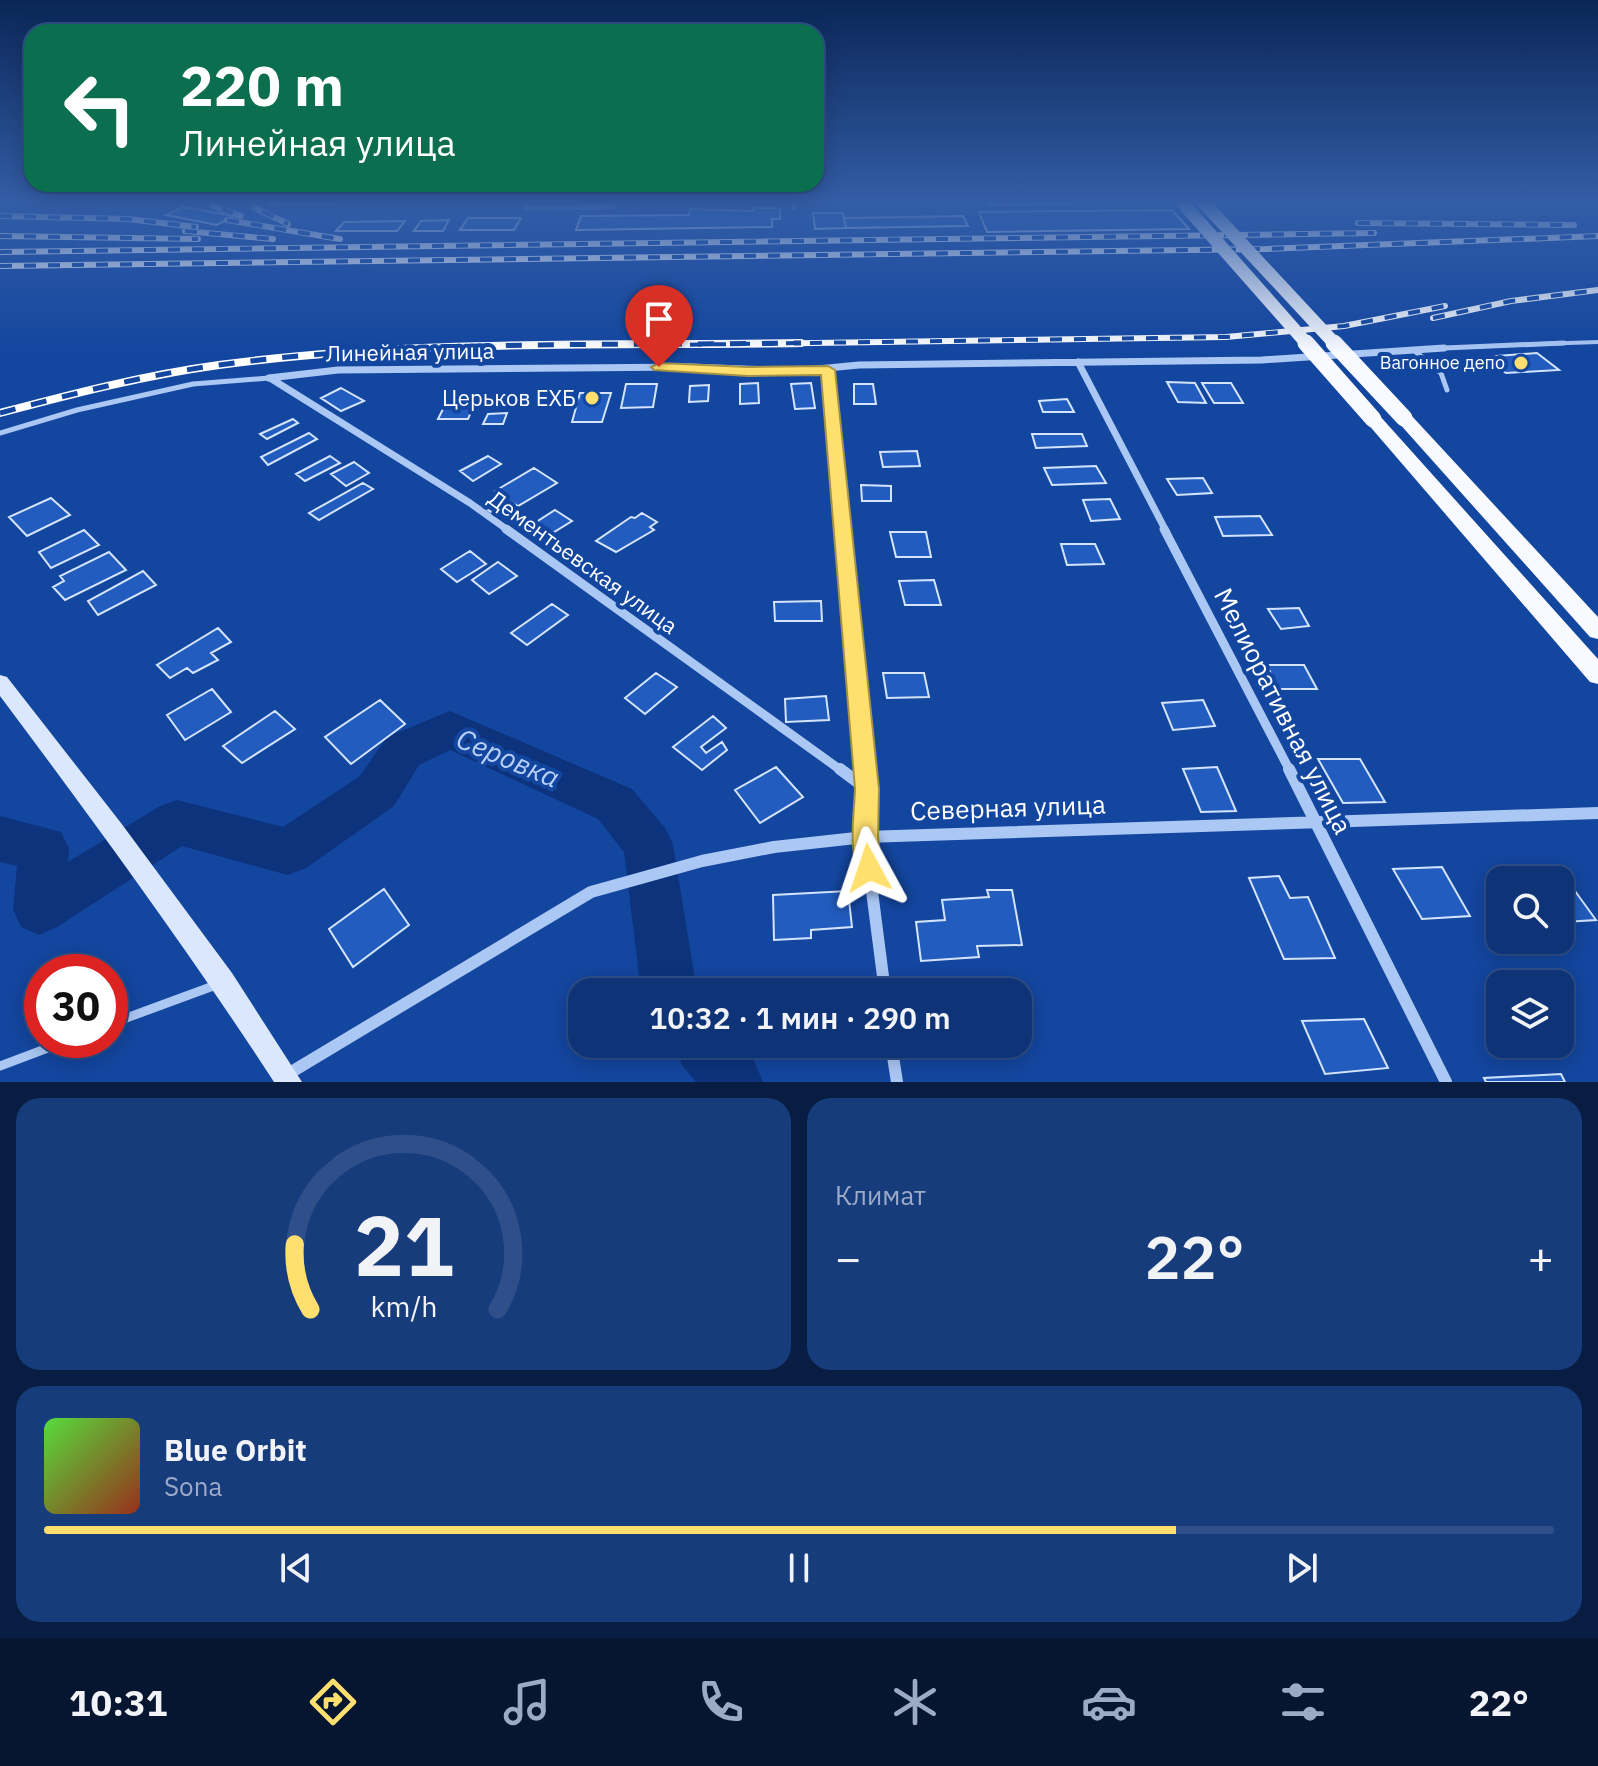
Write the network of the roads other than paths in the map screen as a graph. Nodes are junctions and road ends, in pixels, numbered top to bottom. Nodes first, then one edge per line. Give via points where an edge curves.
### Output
1 (1225, 251) edge
2 (1249, 251) edge
3 (1598, 342) edge
4 (1444, 348) joint
5 (1416, 352) junction
6 (1078, 362) junction
7 (828, 370) junction
8 (269, 378) junction
9 (1447, 390) dead end
10 (0, 433) edge
11 (1598, 631) edge
12 (1598, 675) edge
13 (0, 682) edge
14 (867, 789) junction
15 (1598, 813) edge
16 (1317, 823) junction
17 (865, 837) junction
18 (883, 978) edge
19 (223, 982) junction
20 (128, 1017) edge
21 (24, 1057) edge
22 (893, 1058) edge
23 (0, 1066) edge
24 (287, 1079) edge
25 (897, 1082) edge
26 (1446, 1082) edge

1 - 12 main road, bridge
2 - 11 main road, bridge
3 - 4 lane
4 - 5 street, Линейная улица
5 - 6 street, Линейная улица
5 - 9 lane via 1441,373
6 - 7 street, Линейная улица via 859,365
6 - 16 street, Мелиоративная улица
7 - 8 street, Линейная улица via 338,370
7 - 14 street
8 - 10 lane, Линейная улица via 193,384
8 - 14 street, Дементьевская улица via 470,503
13 - 19 main road
14 - 17 street
15 - 16 street, Северная улица
16 - 17 street, Северная улица
16 - 26 street, Мелиоративная улица
17 - 18 street
17 - 24 street, Северная улица via 702,861 591,892
19 - 20 lane
19 - 24 main road
21 - 23 lane
22 - 25 street

